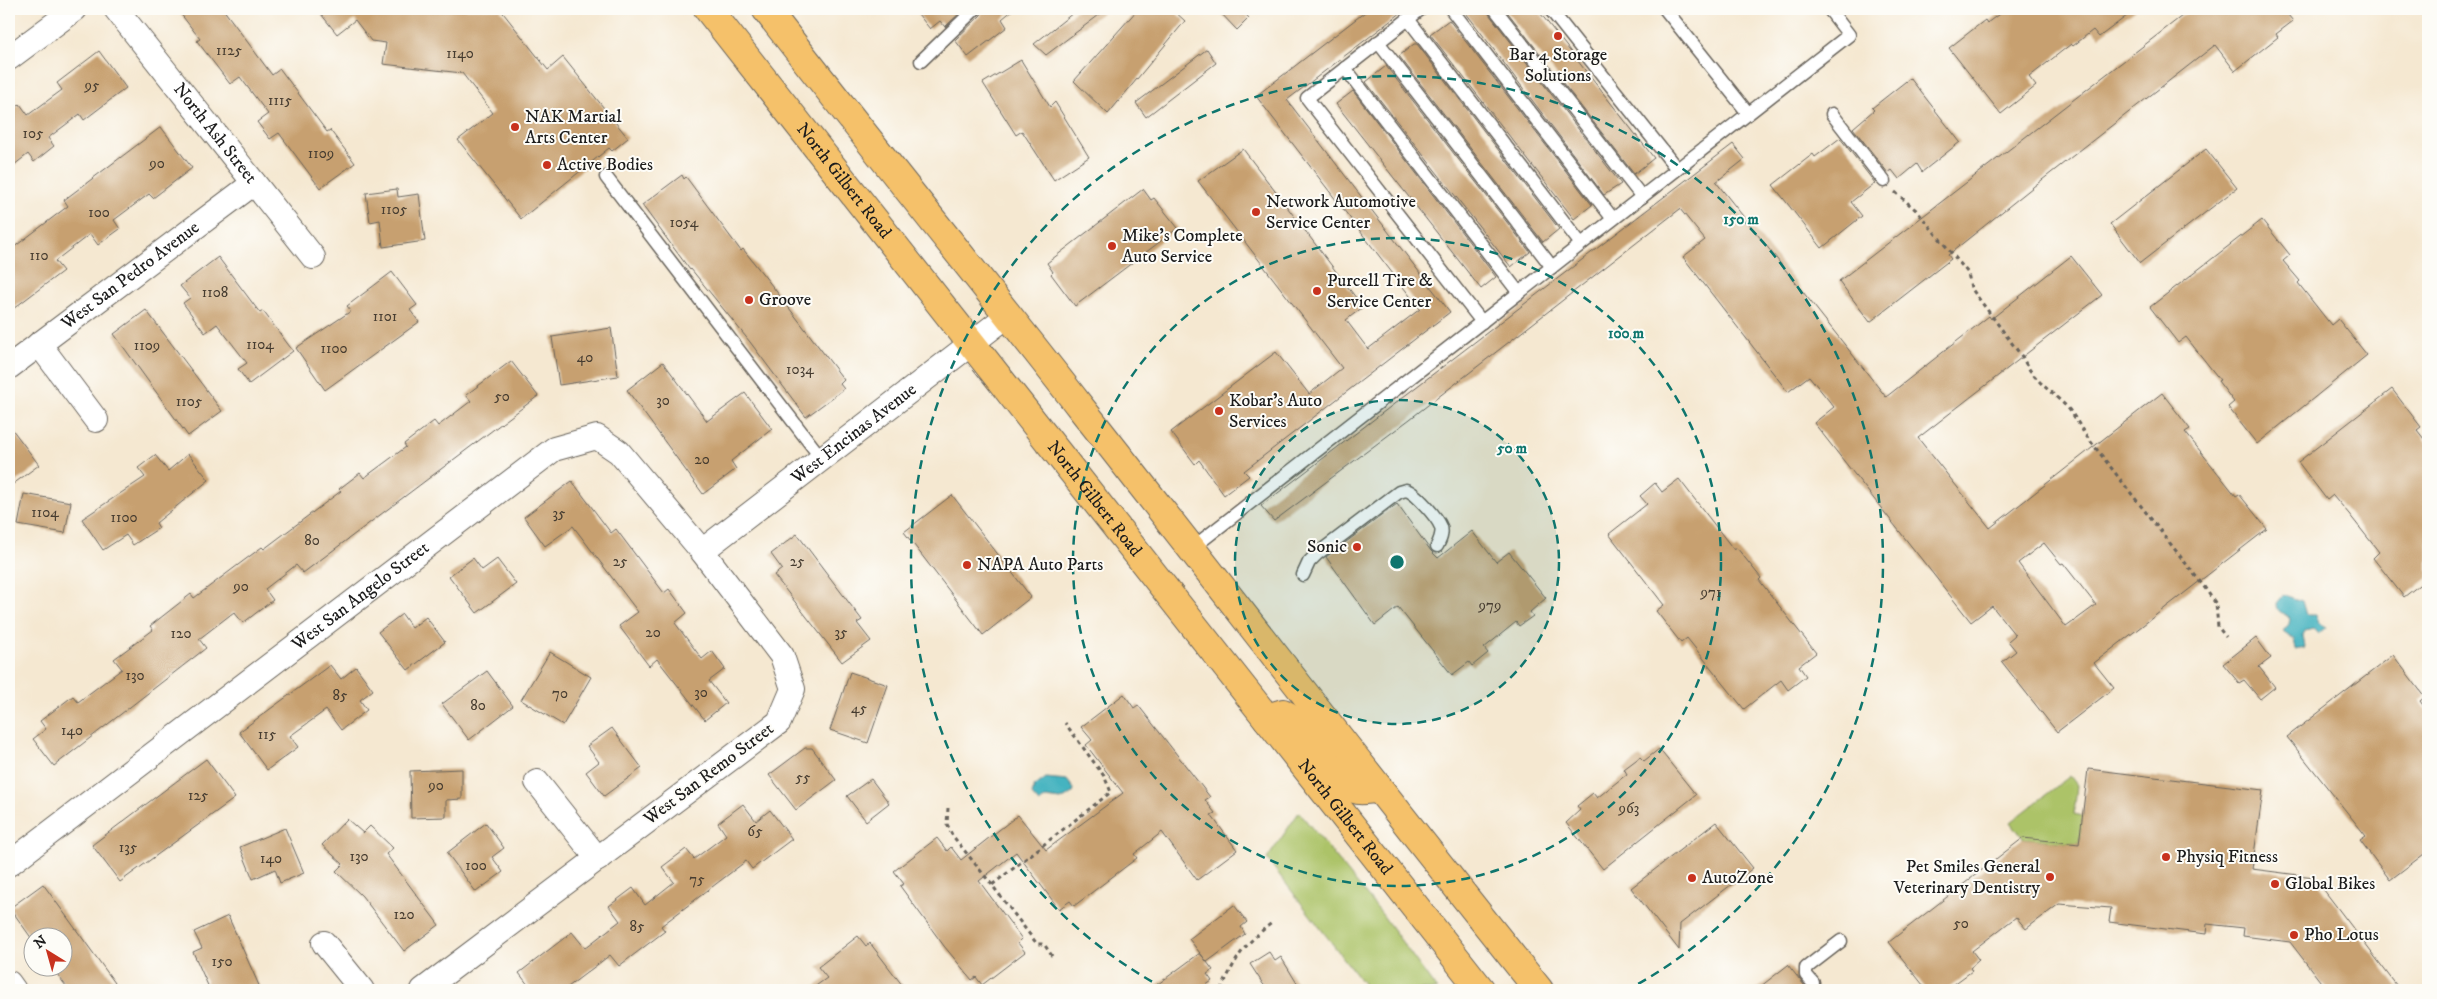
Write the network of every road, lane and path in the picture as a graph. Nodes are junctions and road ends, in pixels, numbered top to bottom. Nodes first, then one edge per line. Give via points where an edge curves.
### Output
1 (75, 9) edge
2 (116, 9) edge
3 (708, 9) edge
4 (766, 9) edge
5 (975, 9) edge
6 (1421, 9) edge
7 (1451, 9) edge
8 (1495, 9) edge
9 (1550, 9) edge
10 (1665, 9) edge
11 (1829, 9) edge
12 (1408, 19) junction
13 (1378, 42) junction
14 (9, 58) edge
15 (921, 61) dead end
16 (1345, 68) junction
17 (1748, 113) junction
18 (1832, 114) dead end
19 (848, 116) junction
20 (814, 143) junction
21 (1678, 169) junction
22 (606, 177) dead end
23 (1884, 181) joint
24 (254, 183) junction
25 (1642, 197) junction
26 (1613, 219) junction
27 (1582, 244) junction
28 (313, 257) dead end
29 (1552, 267) junction
30 (1519, 293) junction
31 (1007, 316) junction
32 (1482, 322) junction
33 (972, 343) junction
34 (39, 344) junction
35 (9, 367) edge
36 (96, 420) dead end
37 (822, 458) junction
38 (1437, 546) dead end
39 (1191, 549) junction
40 (702, 551) junction
41 (1302, 575) dead end
42 (2226, 637) dead end
43 (1267, 718) junction
44 (1065, 723) dead end
45 (537, 782) dead end
46 (1378, 789) junction
47 (948, 808) dead end
48 (598, 859) junction
49 (9, 864) edge
50 (992, 885) junction
51 (1273, 922) dead end
52 (1841, 941) dead end
53 (324, 943) dead end
54 (1052, 956) dead end
55 (9, 983) edge
56 (1813, 983) dead end
57 (14, 990) edge
58 (362, 990) edge
59 (423, 990) edge
60 (1222, 990) edge
61 (1481, 990) edge
62 (1539, 990) edge

1 - 14 street
2 - 24 street, North Ash Street
3 - 20 main road, North Gilbert Road
4 - 19 main road
5 - 15 lane
6 - 12 lane
7 - 26 lane
8 - 25 lane
9 - 21 lane
10 - 17 lane
11 - 17 lane via 1849,35
12 - 13 lane
12 - 27 lane
13 - 16 lane
13 - 29 lane
16 - 30 lane
16 - 32 lane via 1307,98
17 - 21 lane
18 - 23 lane
19 - 20 main road
19 - 31 main road
20 - 33 main road, North Gilbert Road
21 - 25 lane
22 - 37 lane
23 - 42 path via 1916,210 1968,273 1971,288 2026,366 2076,418 2102,457 2205,588 2216,604 2218,627
24 - 28 street, North Ash Street
24 - 34 street, West San Pedro Avenue
25 - 26 lane
26 - 27 lane
27 - 29 lane
29 - 30 lane
30 - 32 lane
31 - 33 street, West Encinas Avenue
31 - 39 main road
32 - 39 lane
33 - 37 street, West Encinas Avenue
33 - 43 main road, North Gilbert Road
34 - 35 street, West San Pedro Avenue
34 - 36 street
37 - 40 street, West Encinas Avenue
38 - 41 lane via 1442,536 1441,526 1418,498 1406,490 1398,492 1317,554 1308,562
39 - 46 main road
40 - 48 street, West San Remo Street via 782,656 793,689 779,722
40 - 49 street, West San Angelo Street via 619,452 597,436 554,449
43 - 46 main road via 1283,713 1291,717 1344,782 1357,790
43 - 61 main road, North Gilbert Road
44 - 50 path via 1104,776 1111,792
45 - 48 street
46 - 62 main road
47 - 50 path via 947,824 952,835
48 - 59 street, West San Remo Street
50 - 54 path via 1037,944 1044,944
51 - 60 path via 1246,944 1231,966
52 - 56 lane via 1806,968 1806,974
53 - 58 street
55 - 57 street

